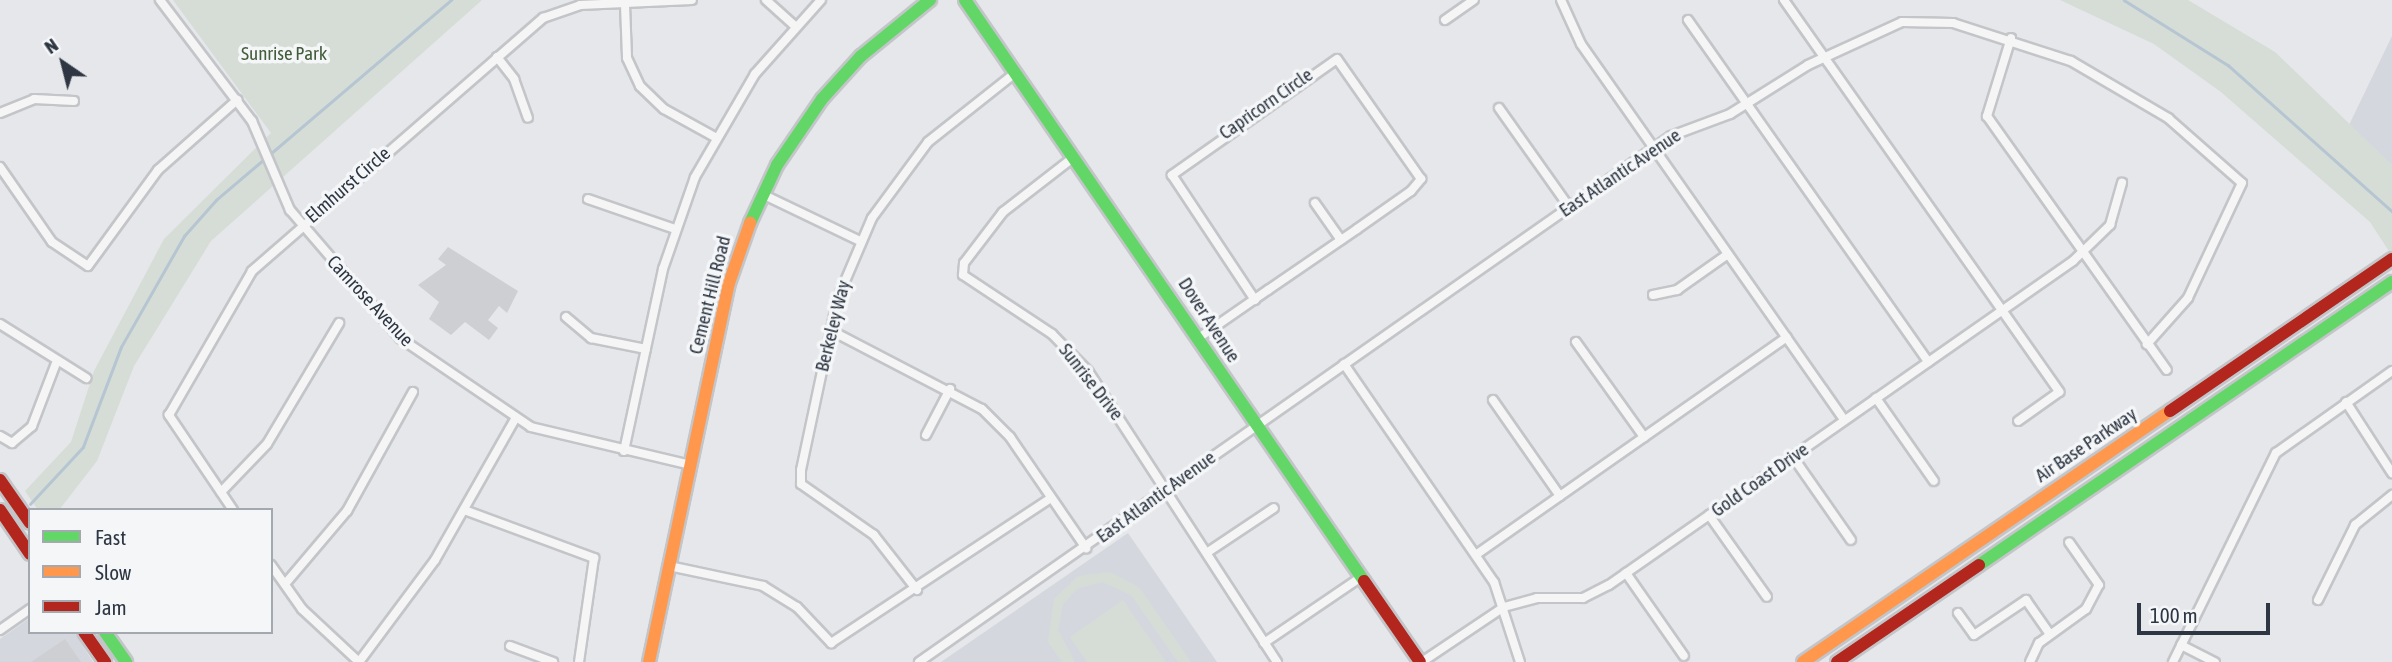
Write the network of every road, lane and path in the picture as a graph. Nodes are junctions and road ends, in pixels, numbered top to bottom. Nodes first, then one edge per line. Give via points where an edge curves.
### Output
1 (160, 0) edge
2 (692, 0) edge
3 (766, 0) edge
4 (821, 0) edge
5 (930, 0) edge
6 (965, 0) edge
7 (1474, 0) edge
8 (1561, 0) edge
9 (1784, 0) edge
10 (625, 5) junction
11 (1445, 20) dead end
12 (1688, 20) dead end
13 (794, 26) junction
14 (2011, 38) junction
15 (497, 57) junction
16 (1824, 57) junction
17 (1015, 73) junction
18 (237, 100) junction
19 (74, 101) dead end
20 (1747, 104) junction
21 (1499, 108) dead end
22 (0, 113) edge
23 (528, 118) dead end
24 (715, 136) junction
25 (1654, 147) junction
26 (1074, 157) junction
27 (0, 167) edge
28 (2122, 183) dead end
29 (762, 194) junction
30 (588, 199) dead end
31 (1315, 203) dead end
32 (1569, 207) junction
33 (302, 225) junction
34 (675, 229) junction
35 (1341, 240) junction
36 (860, 241) junction
37 (1728, 254) junction
38 (2081, 254) junction
39 (2392, 259) edge
40 (2392, 282) edge
41 (1653, 295) dead end
42 (1255, 300) junction
43 (2002, 310) junction
44 (566, 317) dead end
45 (339, 323) dead end
46 (0, 324) edge
47 (830, 330) junction
48 (1200, 337) junction
49 (1787, 337) junction
50 (1576, 342) dead end
51 (2147, 344) junction
52 (646, 349) junction
53 (1928, 362) junction
54 (56, 363) junction
55 (1344, 364) junction
56 (2167, 370) dead end
57 (2392, 371) edge
58 (86, 378) dead end
59 (950, 389) junction
60 (414, 392) dead end
61 (1876, 398) junction
62 (1493, 400) dead end
63 (2346, 402) junction
64 (515, 419) junction
65 (1844, 420) junction
66 (2018, 421) dead end
67 (1256, 425) junction
68 (926, 435) dead end
69 (0, 436) edge
70 (1644, 438) junction
71 (624, 452) junction
72 (1793, 457) junction
73 (690, 465) junction
74 (2392, 473) edge
75 (0, 480) edge
76 (1934, 481) dead end
77 (1169, 489) junction
78 (221, 492) junction
79 (2392, 495) edge
80 (1560, 496) junction
81 (1051, 498) junction
82 (232, 508) edge
83 (1274, 508) dead end
84 (0, 510) edge
85 (464, 510) junction
86 (1709, 515) junction
87 (28, 520) edge
88 (1851, 540) dead end
89 (2069, 542) dead end
90 (1086, 548) junction
91 (28, 551) edge
92 (1208, 552) junction
93 (1477, 554) junction
94 (669, 566) junction
95 (273, 568) edge
96 (1626, 573) junction
97 (1360, 577) junction
98 (285, 584) junction
99 (917, 590) junction
100 (1767, 597) dead end
101 (2318, 600) dead end
102 (1504, 607) junction
103 (28, 610) edge
104 (1958, 613) dead end
105 (0, 630) edge
106 (2049, 633) junction
107 (85, 634) edge
108 (106, 634) edge
109 (1264, 643) junction
110 (2181, 645) junction
111 (510, 646) dead end
112 (1684, 656) dead end
113 (105, 662) edge
114 (126, 662) edge
115 (359, 662) edge
116 (552, 662) edge
117 (579, 662) edge
118 (649, 662) edge
119 (919, 662) edge
120 (1277, 662) edge
121 (1421, 662) edge
122 (1520, 662) edge
123 (1803, 662) edge
124 (1837, 662) edge
125 (2030, 662) edge
126 (2173, 662) edge
127 (2215, 662) edge

1 - 18 street, Camrose Avenue
2 - 10 street, Elmhurst Circle
3 - 13 street
4 - 13 street
5 - 29 main road, Cement Hill Road via 841,77 799,130
6 - 17 main road, Dover Avenue
7 - 11 street
8 - 25 street via 1570,27
9 - 16 street
10 - 15 street, Elmhurst Circle via 560,10
10 - 24 street via 627,58 640,86 664,109
12 - 20 street
13 - 24 street
14 - 16 street, East Atlantic Avenue via 1919,19
14 - 38 street via 1987,116
14 - 51 street, East Atlantic Avenue via 2137,97 2242,183 2188,298
15 - 23 street via 514,79
15 - 33 street, Elmhurst Circle
16 - 20 street, East Atlantic Avenue
16 - 43 street
17 - 26 main road, Dover Avenue
17 - 36 street, Berkeley Way via 928,142
18 - 27 street via 151,177 88,266 52,242
18 - 33 street, Camrose Avenue via 264,145 274,179
19 - 22 street via 34,99
20 - 25 street, East Atlantic Avenue
20 - 53 street
21 - 32 street
24 - 34 street
25 - 32 street, East Atlantic Avenue
25 - 37 street
26 - 48 main road, Dover Avenue
26 - 77 street, Sunrise Drive via 1003,212 964,263 963,275 1070,352
28 - 38 street, Gold Coast Drive via 2110,225
29 - 36 street
29 - 73 main road, Cement Hill Road via 729,283
30 - 34 street
31 - 35 street
32 - 55 street, East Atlantic Avenue
33 - 64 street, Camrose Avenue via 400,338
33 - 78 street, Elmhurst Circle via 239,289 169,415
34 - 52 street
35 - 42 street, Capricorn Circle
35 - 42 street, Capricorn Circle via 1421,179 1337,59 1172,175
36 - 47 street, Berkeley Way
37 - 41 street via 1677,290
37 - 49 street
38 - 43 street, Gold Coast Drive
38 - 51 street
39 - 123 main road, Air Base Parkway
40 - 124 main road, Air Base Parkway
42 - 48 street, Capricorn Circle
43 - 53 street, Gold Coast Drive
43 - 66 street via 2059,392
44 - 52 street via 591,338
45 - 78 street via 267,444
46 - 54 street
47 - 59 street
47 - 99 street, Berkeley Way via 801,484 874,535
48 - 67 main road, Dover Avenue
49 - 65 street
49 - 70 street
50 - 70 street
51 - 56 street
52 - 71 street
53 - 61 street, Gold Coast Drive
54 - 58 street
54 - 69 street via 32,426 12,443
55 - 67 street, East Atlantic Avenue
55 - 93 street
57 - 63 street
59 - 68 street
59 - 81 street via 996,421
60 - 98 street via 347,511
61 - 65 street, Gold Coast Drive
61 - 76 street
62 - 80 street
63 - 74 street
63 - 110 street via 2276,453
64 - 71 street, Camrose Avenue via 551,435
64 - 85 street
65 - 72 street, Gold Coast Drive
67 - 77 street, East Atlantic Avenue
67 - 97 main road, Dover Avenue
70 - 80 street
71 - 73 street, Camrose Avenue
72 - 86 street, Gold Coast Drive
72 - 88 street
73 - 94 main road, Cement Hill Road
75 - 87 main road
77 - 90 street, East Atlantic Avenue
77 - 92 street, Sunrise Drive
78 - 82 street, Elmhurst Circle
79 - 101 street via 2356,525
80 - 93 street
81 - 90 street
81 - 99 street
83 - 92 street
84 - 91 main road
85 - 115 street via 421,581
85 - 117 street via 594,558
86 - 96 street, Gold Coast Drive
86 - 100 street
89 - 106 street via 2099,585 2081,614
90 - 119 street, East Atlantic Avenue
92 - 109 street, Sunrise Drive
93 - 102 street
94 - 99 street via 772,590 831,643
94 - 118 main road, Cement Hill Road
95 - 98 street
96 - 102 street, Gold Coast Drive via 1583,598 1537,598
96 - 112 street
97 - 109 street
97 - 121 main road, Dover Avenue
98 - 115 street
102 - 121 street, Gold Coast Drive
102 - 122 street
103 - 105 street
104 - 106 street via 1974,635 2026,600
106 - 125 street
107 - 113 main road
108 - 114 main road
109 - 120 street, Sunrise Drive
110 - 126 street
110 - 127 street
111 - 116 street

